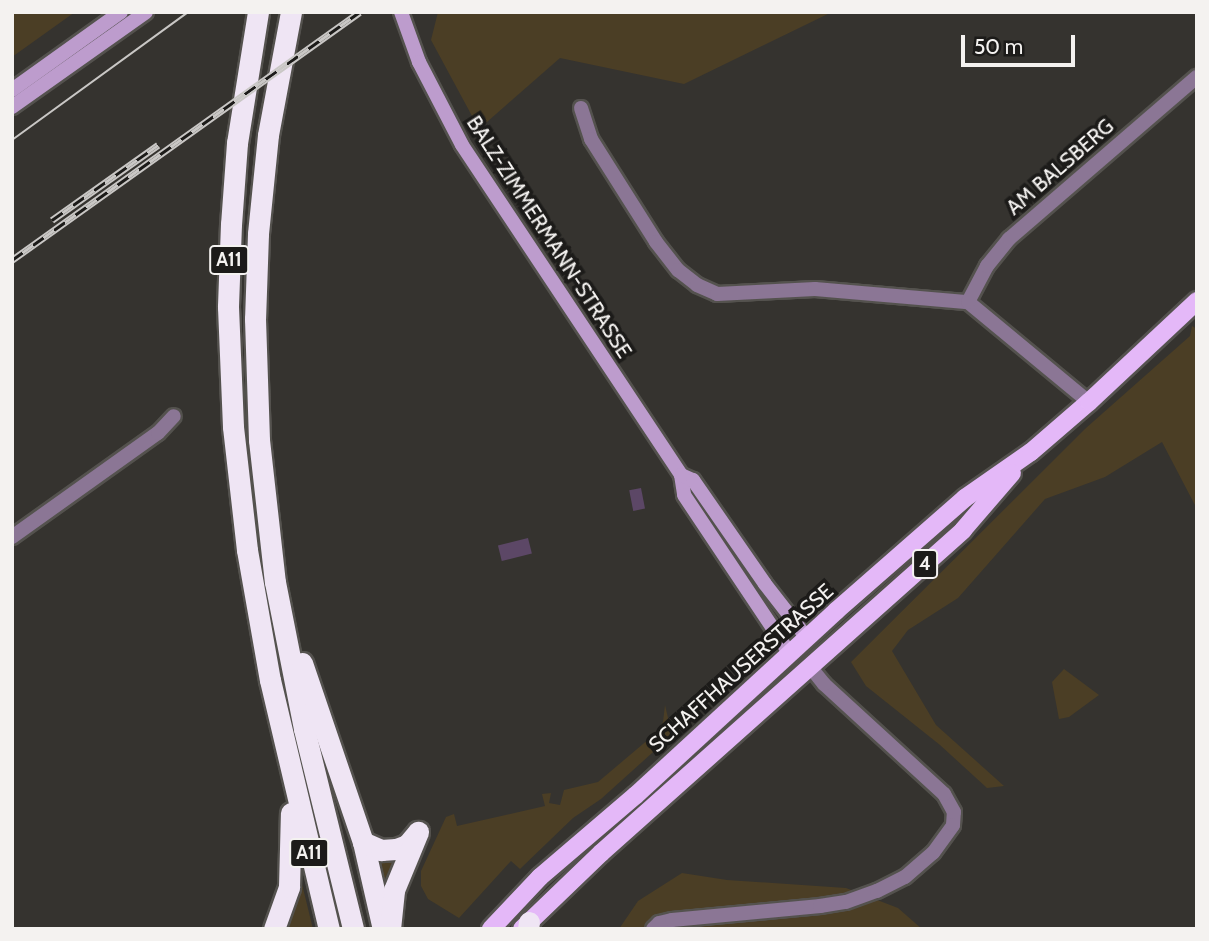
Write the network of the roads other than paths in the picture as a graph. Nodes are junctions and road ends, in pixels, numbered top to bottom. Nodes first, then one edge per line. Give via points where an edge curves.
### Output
1 (121, 12) edge
2 (146, 12) edge
3 (258, 12) edge
4 (291, 12) edge
5 (401, 12) edge
6 (1197, 76) edge
7 (12, 90) edge
8 (12, 107) edge
9 (581, 108) dead end
10 (1197, 301) edge
11 (968, 302) junction
12 (1089, 402) junction
13 (174, 416) dead end
14 (1031, 452) junction
15 (681, 475) junction
16 (12, 537) edge
17 (275, 582) junction
18 (807, 638) junction
19 (790, 654) junction
20 (810, 667) junction
21 (291, 776) junction
22 (363, 842) junction
23 (526, 926) edge
24 (274, 929) edge
25 (329, 929) edge
26 (353, 929) edge
27 (383, 929) edge
28 (390, 929) edge
29 (491, 929) edge
30 (653, 929) edge

1 - 7 main road
2 - 8 main road
3 - 21 highway, A11 via 234,182 229,279 231,387 251,573
4 - 17 highway, A11 via 268,135 256,287 259,440
5 - 15 main road, BALZ-ZIMMERMANN-STRASSE via 419,62 462,145
6 - 11 street, AM BALSBERG via 1009,239 987,266
9 - 11 street via 590,139 656,242 697,285 718,293 815,289
10 - 12 main road, SCHAFFHAUSERSTRASSE / 4
11 - 12 street
12 - 14 main road, SCHAFFHAUSERSTRASSE / 4
13 - 16 street via 159,433
14 - 18 main road, SCHAFFHAUSERSTRASSE / 4 via 965,498
14 - 20 main road, SCHAFFHAUSERSTRASSE / 4 via 963,530
15 - 18 main road, BALZ-ZIMMERMANN-STRASSE via 693,480
15 - 19 main road, BALZ-ZIMMERMANN-STRASSE via 684,495
17 - 22 highway
17 - 26 highway, A11 via 304,729
18 - 19 main road, SCHAFFHAUSERSTRASSE / 4
18 - 20 main road
19 - 20 main road
19 - 29 main road, SCHAFFHAUSERSTRASSE / 4 via 540,877
20 - 23 main road, SCHAFFHAUSERSTRASSE / 4
20 - 30 street via 944,794 954,812 953,825 933,853 905,877 846,902 672,920
21 - 24 highway via 291,876
21 - 25 highway, A11
22 - 27 highway
22 - 28 highway via 381,850 396,849 407,845 418,832 394,890

